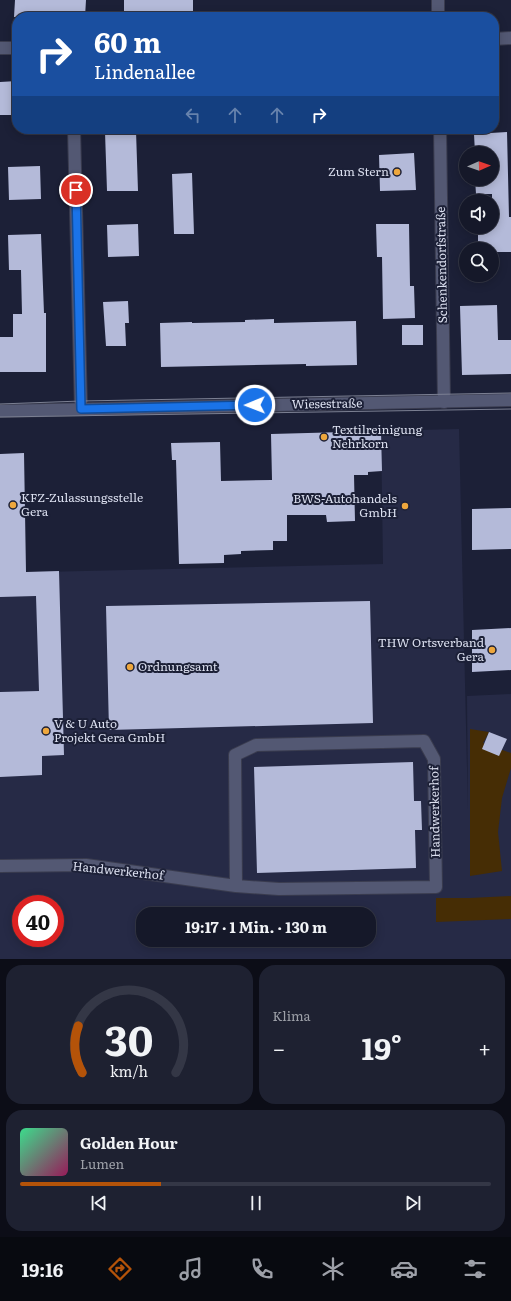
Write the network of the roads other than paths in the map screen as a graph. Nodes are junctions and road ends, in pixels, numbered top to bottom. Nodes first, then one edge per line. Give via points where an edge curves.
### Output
1 (438, 0) edge
2 (438, 12) edge
3 (511, 38) edge
4 (499, 39) edge
5 (0, 48) edge
6 (12, 48) edge
7 (74, 134) edge
8 (440, 134) edge
9 (511, 400) edge
10 (444, 402) junction
11 (81, 409) junction
12 (0, 411) edge
13 (0, 866) edge
14 (236, 886) junction

1 - 2 street
3 - 4 street
5 - 6 street
7 - 11 street
8 - 10 street, Schenkendorfstraße
9 - 10 street, Wiesestraße
10 - 11 street, Wiesestraße
11 - 12 street, Wiesestraße
13 - 14 street, Handwerkerhof via 86,865
14 - 14 street, Handwerkerhof via 279,889 436,887 434,759 424,741 256,745 235,755

